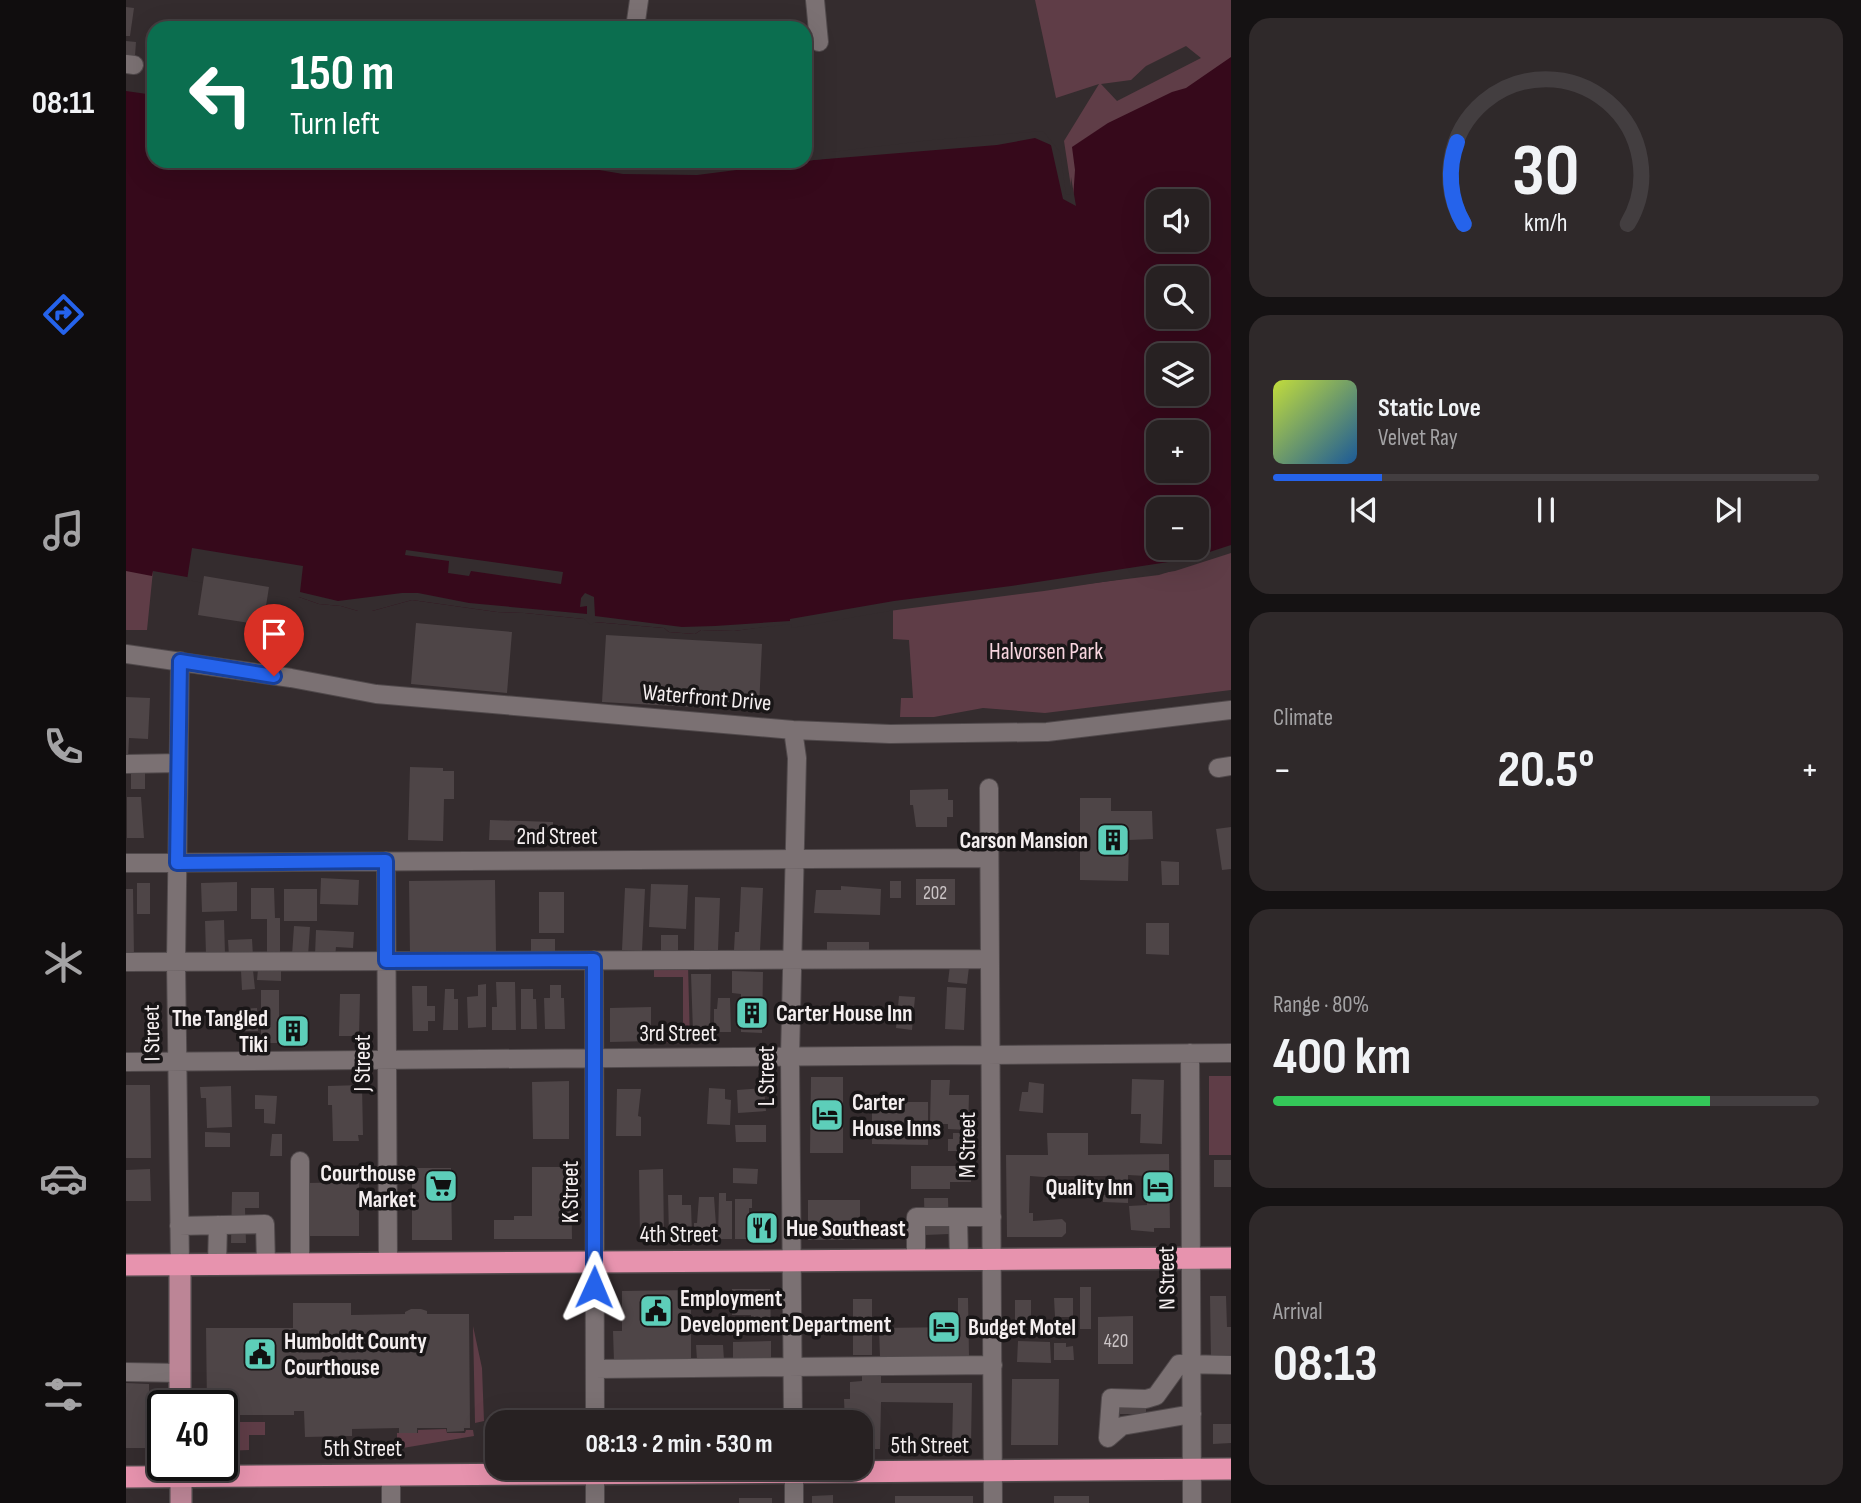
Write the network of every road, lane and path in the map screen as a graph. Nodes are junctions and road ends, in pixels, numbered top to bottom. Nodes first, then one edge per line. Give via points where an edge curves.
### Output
1 (639, 0) edge
2 (815, 0) edge
3 (636, 21) edge
4 (820, 42) dead end
5 (126, 654) edge
6 (180, 661) junction
7 (1231, 710) edge
8 (793, 730) junction
9 (178, 763) junction
10 (126, 764) edge
11 (989, 788) dead end
12 (796, 858) junction
13 (989, 858) junction
14 (386, 861) junction
15 (126, 863) edge
16 (177, 863) junction
17 (792, 958) junction
18 (990, 959) junction
19 (594, 960) junction
20 (386, 961) junction
21 (126, 962) edge
22 (176, 962) junction
23 (1190, 1053) junction
24 (1231, 1053) edge
25 (990, 1055) junction
26 (790, 1056) junction
27 (594, 1058) junction
28 (387, 1060) junction
29 (178, 1061) junction
30 (126, 1062) edge
31 (300, 1161) dead end
32 (958, 1217) junction
33 (992, 1217) junction
34 (218, 1225) junction
35 (179, 1226) junction
36 (1190, 1258) junction
37 (1231, 1258) edge
38 (595, 1260) junction
39 (791, 1261) junction
40 (916, 1261) junction
41 (959, 1261) junction
42 (992, 1261) junction
43 (266, 1264) junction
44 (300, 1264) junction
45 (388, 1264) junction
46 (126, 1265) edge
47 (180, 1265) junction
48 (217, 1265) junction
49 (1185, 1364) junction
50 (993, 1365) junction
51 (1231, 1365) edge
52 (792, 1366) junction
53 (595, 1370) junction
54 (126, 1373) edge
55 (180, 1373) junction
56 (180, 1390) edge
57 (595, 1410) edge
58 (793, 1410) edge
59 (1192, 1415) junction
60 (1193, 1469) junction
61 (1231, 1469) edge
62 (873, 1470) edge
63 (238, 1471) edge
64 (993, 1471) junction
65 (485, 1473) edge
66 (147, 1474) edge
67 (391, 1475) junction
68 (126, 1477) edge
69 (595, 1480) edge
70 (794, 1480) edge
71 (181, 1481) edge
72 (181, 1503) edge
73 (391, 1503) edge
74 (594, 1503) edge
75 (794, 1503) edge
76 (993, 1503) edge
77 (1192, 1503) edge

1 - 3 street
2 - 4 street
5 - 6 street, Waterfront Drive
6 - 8 street, Waterfront Drive via 376,694
6 - 9 street, I Street
7 - 8 street, Waterfront Drive via 1047,732
8 - 12 street, L Street
9 - 10 street
9 - 16 street, I Street
11 - 13 street, M Street
12 - 13 street, 2nd Street
12 - 14 street, 2nd Street
12 - 17 street, L Street
13 - 18 street, M Street
14 - 16 street, 2nd Street
14 - 20 street, J Street
15 - 16 street, 2nd Street
16 - 22 street, I Street
17 - 18 street
17 - 19 street
17 - 26 street, L Street
18 - 25 street, M Street
19 - 20 street
19 - 27 street, K Street
20 - 22 street
20 - 28 street, J Street
21 - 22 street
22 - 29 street, I Street
23 - 24 street, 3rd Street
23 - 25 street, 3rd Street
23 - 36 street, N Street
25 - 26 street, 3rd Street
25 - 33 street, M Street
26 - 27 street, 3rd Street
26 - 39 street, L Street
27 - 28 street, 3rd Street
27 - 38 street, K Street
28 - 29 street, 3rd Street
28 - 45 street, J Street
29 - 30 street, 3rd Street
29 - 35 street, I Street
31 - 44 street
32 - 33 street
32 - 40 street via 916,1217
32 - 41 street
33 - 42 street, M Street
34 - 35 street
34 - 43 street via 265,1224
34 - 48 street
35 - 47 street, I Street
36 - 37 highway, 4th Street
36 - 42 highway, 4th Street
36 - 49 street, N Street
38 - 39 highway, 4th Street
38 - 45 highway, 4th Street
38 - 53 street, K Street
39 - 40 highway, 4th Street
39 - 52 street, L Street
40 - 41 highway, 4th Street
41 - 42 highway, 4th Street
42 - 50 street, M Street
43 - 44 highway, 4th Street
43 - 48 highway, 4th Street
44 - 45 highway, 4th Street
46 - 47 highway, 4th Street
47 - 48 highway, 4th Street
47 - 55 main road, I Street
49 - 51 street
49 - 59 street, N Street
49 - 59 street via 1156,1396 1111,1398 1108,1438 1122,1426
50 - 52 street
50 - 64 street, M Street
52 - 53 street
52 - 58 street, L Street
53 - 57 street, K Street
54 - 55 street
55 - 56 main road, I Street
59 - 60 street, N Street
60 - 61 highway, 5th Street
60 - 64 highway, 5th Street
60 - 77 street, N Street
62 - 64 highway, 5th Street
63 - 67 highway, 5th Street
64 - 76 street, M Street
65 - 67 highway, 5th Street
66 - 68 highway, 5th Street
67 - 73 street
69 - 74 street
70 - 75 street
71 - 72 main road

